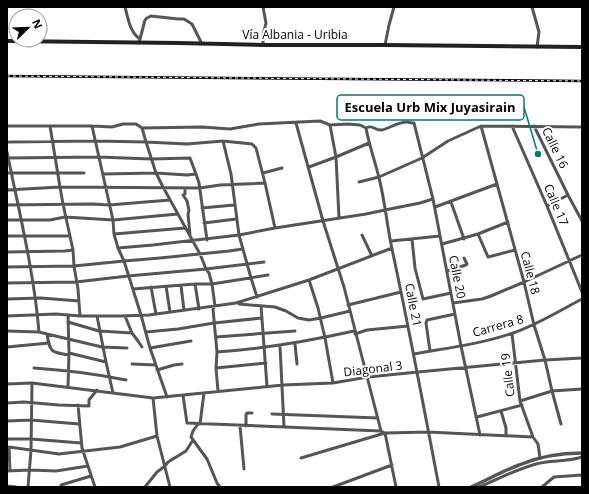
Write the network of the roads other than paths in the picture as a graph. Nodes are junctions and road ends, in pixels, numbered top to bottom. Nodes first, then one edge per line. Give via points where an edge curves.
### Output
1 (125, 7) edge
2 (263, 7) edge
3 (394, 7) edge
4 (532, 7) edge
5 (7, 41) edge
6 (140, 41) junction
7 (202, 44) junction
8 (263, 45) junction
9 (385, 45) junction
10 (537, 47) junction
11 (582, 47) edge
12 (296, 123) junction
13 (330, 125) junction
14 (7, 126) edge
15 (50, 126) junction
16 (92, 126) junction
17 (481, 126) junction
18 (512, 126) junction
19 (534, 126) junction
20 (582, 127) edge
21 (142, 128) junction
22 (366, 128) junction
23 (96, 141) junction
24 (223, 141) junction
25 (7, 142) edge
26 (52, 142) junction
27 (146, 142) junction
28 (369, 143) junction
29 (7, 152) edge
30 (99, 157) junction
31 (336, 157) junction
32 (8, 158) edge
33 (55, 158) junction
34 (422, 158) junction
35 (151, 159) junction
36 (309, 167) junction
37 (282, 168) dead end
38 (9, 173) edge
39 (58, 173) junction
40 (84, 173) dead end
41 (156, 173) junction
42 (262, 173) junction
43 (103, 174) junction
44 (196, 174) junction
45 (379, 177) junction
46 (359, 182) dead end
47 (265, 183) junction
48 (231, 184) junction
49 (497, 184) junction
50 (60, 187) junction
51 (106, 187) junction
52 (163, 187) junction
53 (184, 188) junction
54 (200, 188) junction
55 (7, 190) edge
56 (14, 190) junction
57 (568, 195) junction
58 (170, 200) junction
59 (433, 200) junction
60 (451, 202) junction
61 (62, 204) junction
62 (110, 204) junction
63 (7, 205) edge
64 (18, 205) junction
65 (234, 205) junction
66 (547, 206) junction
67 (435, 207) junction
68 (202, 208) junction
69 (385, 210) junction
70 (178, 214) junction
71 (66, 217) junction
72 (340, 218) junction
73 (20, 219) junction
74 (236, 219) junction
75 (7, 220) edge
76 (113, 220) junction
77 (323, 221) junction
78 (582, 221) edge
79 (508, 222) junction
80 (204, 223) junction
81 (185, 228) junction
82 (275, 228) junction
83 (114, 234) junction
84 (478, 234) junction
85 (239, 235) junction
86 (362, 235) dead end
87 (7, 236) edge
88 (24, 236) junction
89 (70, 236) junction
90 (190, 236) junction
91 (440, 236) junction
92 (464, 238) junction
93 (412, 239) junction
94 (207, 240) junction
95 (192, 241) junction
96 (391, 241) junction
97 (442, 244) junction
98 (118, 248) junction
99 (392, 248) junction
100 (243, 249) junction
101 (73, 250) junction
102 (515, 250) junction
103 (7, 252) edge
104 (27, 252) junction
105 (200, 254) junction
106 (582, 255) edge
107 (372, 256) junction
108 (464, 258) dead end
109 (124, 261) junction
110 (570, 261) junction
111 (264, 262) dead end
112 (247, 264) junction
113 (74, 266) junction
114 (7, 267) edge
115 (29, 267) junction
116 (206, 269) junction
117 (338, 269) junction
118 (447, 271) junction
119 (268, 275) dead end
120 (128, 276) junction
121 (251, 278) junction
122 (309, 280) junction
123 (76, 282) junction
124 (524, 282) junction
125 (7, 283) edge
126 (32, 283) junction
127 (195, 284) junction
128 (212, 284) junction
129 (166, 286) junction
130 (181, 286) junction
131 (151, 287) junction
132 (133, 288) junction
133 (401, 292) junction
134 (582, 292) edge
135 (451, 293) junction
136 (257, 297) junction
137 (7, 298) edge
138 (35, 298) junction
139 (582, 299) edge
140 (79, 301) junction
141 (236, 303) junction
142 (453, 303) junction
143 (348, 305) junction
144 (215, 306) junction
145 (261, 306) junction
146 (199, 308) junction
147 (184, 310) junction
148 (350, 311) junction
149 (170, 312) junction
150 (156, 314) junction
151 (455, 314) junction
152 (38, 315) junction
153 (68, 315) junction
154 (141, 315) junction
155 (7, 316) edge
156 (80, 316) junction
157 (97, 316) junction
158 (124, 316) junction
159 (262, 318) junction
160 (321, 318) junction
161 (68, 322) junction
162 (214, 323) junction
163 (534, 325) junction
164 (408, 326) junction
165 (7, 331) edge
166 (100, 331) junction
167 (295, 331) dead end
168 (39, 332) junction
169 (146, 332) junction
170 (132, 333) junction
171 (263, 333) junction
172 (355, 333) junction
173 (47, 334) junction
174 (512, 334) junction
175 (216, 337) junction
176 (68, 338) junction
177 (325, 338) junction
178 (191, 342) dead end
179 (49, 343) junction
180 (295, 344) junction
181 (280, 346) junction
182 (462, 346) junction
183 (7, 347) edge
184 (102, 347) junction
185 (142, 347) dead end
186 (127, 348) dead end
187 (150, 348) junction
188 (265, 348) junction
189 (430, 351) junction
190 (217, 352) junction
191 (69, 354) junction
192 (414, 354) junction
193 (582, 358) edge
194 (545, 360) junction
195 (106, 362) junction
196 (266, 363) junction
197 (516, 363) junction
198 (132, 364) dead end
199 (182, 364) dead end
200 (297, 364) dead end
201 (156, 365) junction
202 (34, 368) dead end
203 (216, 368) junction
204 (467, 368) junction
205 (157, 370) junction
206 (68, 371) junction
207 (418, 372) junction
208 (109, 376) junction
209 (368, 377) junction
210 (126, 380) dead end
211 (32, 383) junction
212 (333, 383) junction
213 (7, 384) edge
214 (283, 385) junction
215 (267, 386) junction
216 (68, 387) junction
217 (582, 389) edge
218 (97, 390) junction
219 (218, 391) junction
220 (552, 391) junction
221 (113, 393) junction
222 (204, 393) junction
223 (183, 395) junction
224 (167, 397) junction
225 (153, 398) junction
226 (520, 401) junction
227 (32, 402) junction
228 (7, 403) edge
229 (78, 405) junction
230 (522, 405) junction
231 (501, 411) junction
232 (252, 413) dead end
233 (272, 414) dead end
234 (284, 415) junction
235 (477, 417) junction
236 (378, 418) junction
237 (31, 420) junction
238 (7, 421) edge
239 (79, 424) junction
240 (199, 424) junction
241 (561, 424) dead end
242 (240, 426) junction
243 (246, 426) junction
244 (284, 428) junction
245 (381, 431) junction
246 (428, 432) junction
247 (385, 433) junction
248 (480, 435) junction
249 (157, 436) junction
250 (506, 436) junction
251 (533, 437) junction
252 (7, 439) edge
253 (31, 439) junction
254 (193, 440) junction
255 (81, 443) junction
256 (8, 447) edge
257 (31, 450) junction
258 (83, 452) junction
259 (582, 453) edge
260 (582, 457) edge
261 (301, 458) dead end
262 (540, 458) junction
263 (392, 465) junction
264 (88, 466) junction
265 (165, 466) junction
266 (244, 469) dead end
267 (30, 470) junction
268 (9, 471) edge
269 (582, 475) edge
270 (91, 476) junction
271 (7, 486) edge
272 (94, 486) edge
273 (16, 487) edge
274 (28, 487) edge
275 (62, 487) edge
276 (89, 487) edge
277 (145, 487) edge
278 (170, 487) edge
279 (220, 487) edge
280 (333, 487) edge
281 (396, 487) edge
282 (439, 487) edge
283 (471, 487) edge
284 (479, 487) edge
285 (542, 487) edge

1 - 6 street via 134,33
2 - 8 street via 266,23
3 - 9 street
4 - 10 street via 539,32
5 - 6 main road, Vía Albania - Uribia
6 - 7 main road, Vía Albania - Uribia
6 - 7 street via 145,20 151,16 184,19 192,24
7 - 8 main road, Vía Albania - Uribia
8 - 9 main road, Vía Albania - Uribia
9 - 10 main road, Vía Albania - Uribia
10 - 11 main road, Vía Albania - Uribia
12 - 13 street via 320,121
12 - 21 street via 259,124 230,129
12 - 36 street
13 - 22 street via 360,125
13 - 31 street
14 - 15 street
15 - 16 street
15 - 26 street
16 - 21 street via 136,124
16 - 23 street
17 - 18 street
17 - 34 street via 448,141
17 - 49 street, Calle 18
18 - 19 street
18 - 66 street, Calle 17
19 - 20 street
19 - 57 street, Calle 16
21 - 27 street
22 - 28 street, Calle 21
22 - 34 street, Calle 20 via 372,126 381,130 407,122 414,123
23 - 26 street
23 - 27 street
23 - 30 street
24 - 27 street via 186,144
24 - 42 street via 255,146
24 - 48 street
25 - 26 street
26 - 33 street
27 - 35 street
28 - 31 street
28 - 45 street, Calle 21
29 - 32 street
30 - 33 street
30 - 35 street
30 - 43 street
31 - 36 street
31 - 72 street
32 - 33 street
32 - 38 street
33 - 39 street
34 - 45 street
34 - 59 street, Calle 20
35 - 41 street
35 - 44 street via 190,158
36 - 77 street
37 - 42 street
38 - 39 street
38 - 56 street
39 - 40 street
39 - 50 street
41 - 43 street
41 - 44 street
41 - 52 street
42 - 47 street
43 - 51 street
44 - 54 street
45 - 46 street
45 - 69 street, Calle 21
47 - 48 street
47 - 82 street
48 - 54 street
48 - 65 street
49 - 60 street
49 - 79 street, Calle 18
50 - 51 street
50 - 56 street
50 - 61 street
51 - 52 street
51 - 62 street
52 - 53 street
52 - 58 street
53 - 54 street
53 - 90 street via 183,195 189,210
54 - 68 street
55 - 56 street
56 - 64 street
57 - 66 street
57 - 78 street, Calle 16
58 - 62 street
58 - 70 street
59 - 67 street, Calle 20
59 - 69 street
60 - 67 street
60 - 92 street
61 - 62 street
61 - 64 street
61 - 71 street
62 - 76 street
63 - 64 street
64 - 73 street
65 - 68 street
65 - 74 street
66 - 110 street, Calle 17
67 - 91 street, Calle 20
68 - 80 street
69 - 72 street
69 - 96 street, Calle 21
70 - 76 street
70 - 81 street
71 - 73 street via 50,220
71 - 76 street
71 - 89 street
72 - 77 street
73 - 75 street
73 - 88 street
74 - 80 street
74 - 85 street
76 - 83 street
77 - 82 street
77 - 117 street
79 - 84 street
79 - 102 street, Calle 18
80 - 94 street
81 - 83 street
81 - 90 street
82 - 85 street
83 - 98 street
84 - 92 street
84 - 102 street via 488,257
85 - 94 street
85 - 100 street
86 - 107 street
87 - 88 street
88 - 89 street
88 - 104 street
89 - 101 street
90 - 95 street
91 - 93 street
91 - 97 street, Calle 20
92 - 97 street
93 - 96 street
93 - 135 street via 414,268 423,299
94 - 95 street
95 - 98 street
95 - 105 street
96 - 99 street, Calle 21
97 - 118 street, Calle 20
98 - 109 street
99 - 107 street
99 - 133 street, Calle 21
100 - 105 street
100 - 112 street
101 - 104 street
101 - 113 street
102 - 124 street, Calle 18
103 - 104 street
104 - 115 street
105 - 109 street
105 - 116 street
106 - 110 street
107 - 117 street
108 - 118 street via 466,265
109 - 113 street
109 - 120 street
110 - 124 street
110 - 134 street, Calle 17
111 - 112 street
112 - 116 street
112 - 121 street
113 - 115 street
113 - 123 street
114 - 115 street
115 - 126 street
116 - 120 street
116 - 128 street
117 - 122 street
117 - 143 street
118 - 135 street, Calle 20
119 - 121 street
120 - 123 street
120 - 132 street
121 - 128 street
121 - 136 street
122 - 136 street
122 - 160 street
123 - 126 street
123 - 140 street
124 - 142 street via 487,297
124 - 163 street, Calle 18
125 - 126 street
126 - 138 street
127 - 128 street
127 - 130 street
127 - 146 street
128 - 144 street
129 - 130 street
129 - 131 street
129 - 149 street
130 - 147 street
131 - 132 street
131 - 150 street
132 - 154 street
133 - 143 street
133 - 164 street, Calle 21
135 - 142 street, Calle 20
136 - 141 street
137 - 138 street
138 - 140 street
138 - 152 street
139 - 163 street, Carrera 8
140 - 156 street
141 - 144 street
141 - 145 street
142 - 151 street, Calle 20
143 - 148 street
144 - 146 street
144 - 162 street
145 - 159 street
145 - 160 street via 275,307 302,319
146 - 147 street
147 - 149 street
148 - 160 street
148 - 172 street
149 - 150 street
150 - 154 street
151 - 182 street, Calle 20
151 - 189 street via 427,320
152 - 153 street
152 - 155 street
152 - 168 street
153 - 156 street
153 - 161 street
154 - 158 street
154 - 169 street
156 - 157 street
157 - 158 street
157 - 166 street
158 - 170 street
159 - 162 street
159 - 171 street
160 - 177 street
161 - 166 street
161 - 176 street
162 - 169 street
162 - 175 street
163 - 174 street, Carrera 8
163 - 194 street, Calle 18
164 - 172 street
164 - 192 street, Calle 21
165 - 168 street
166 - 170 street
166 - 184 street
167 - 171 street
168 - 173 street
169 - 187 street
170 - 185 street
171 - 175 street
171 - 188 street
172 - 177 street
172 - 209 street
173 - 176 street
173 - 179 street
174 - 182 street, Carrera 8
174 - 197 street, Calle 19
175 - 190 street
176 - 184 street
176 - 191 street
177 - 180 street
177 - 212 street
178 - 187 street
179 - 183 street
179 - 191 street via 52,351
180 - 181 street
180 - 200 street
181 - 188 street
181 - 214 street
182 - 189 street, Carrera 8
182 - 204 street, Calle 20
184 - 186 street
184 - 195 street
187 - 201 street
188 - 190 street
188 - 196 street
189 - 192 street, Carrera 8
190 - 203 street
191 - 195 street
191 - 206 street
192 - 207 street, Calle 21
193 - 194 street, Diagonal 3
194 - 197 street, Diagonal 3
194 - 220 street, Calle 18
195 - 208 street
196 - 203 street
196 - 215 street
197 - 204 street, Diagonal 3
197 - 226 street, Calle 19
198 - 201 street
199 - 205 street
201 - 205 street
202 - 206 street
203 - 219 street
204 - 207 street, Diagonal 3
204 - 235 street, Calle 20
205 - 224 street
206 - 208 street
206 - 216 street
207 - 209 street, Diagonal 3
207 - 246 street, Calle 21
208 - 210 street
208 - 221 street
209 - 212 street, Diagonal 3
209 - 236 street
211 - 213 street, Diagonal 3
211 - 216 street, Diagonal 3
211 - 227 street
212 - 214 street, Diagonal 3
214 - 215 street, Diagonal 3
214 - 234 street
215 - 219 street, Diagonal 3
216 - 218 street, Diagonal 3
217 - 220 street
218 - 221 street, Diagonal 3
218 - 229 street via 89,400 89,406
219 - 222 street, Diagonal 3
220 - 226 street
220 - 241 street, Calle 18
221 - 225 street, Diagonal 3
222 - 223 street, Diagonal 3
222 - 240 street
223 - 224 street, Diagonal 3
223 - 240 street via 187,423
224 - 225 street, Diagonal 3
225 - 249 street
226 - 230 street, Calle 19
227 - 228 street
227 - 229 street
227 - 237 street
229 - 239 street
230 - 231 street
230 - 251 street, Calle 19
231 - 235 street
231 - 250 street
232 - 243 street via 246,415
233 - 234 street
234 - 236 street
234 - 244 street
235 - 248 street, Calle 20
236 - 245 street
237 - 238 street
237 - 239 street
237 - 253 street
239 - 255 street
240 - 242 street
240 - 254 street via 191,435
242 - 243 street
242 - 266 street
243 - 244 street
244 - 245 street
245 - 247 street
246 - 247 street
246 - 248 street
246 - 282 street, Calle 21
247 - 261 street
247 - 263 street
248 - 250 street
249 - 258 street via 120,447
249 - 265 street
250 - 251 street
251 - 262 street, Calle 19 via 538,444
252 - 253 street
253 - 255 street
253 - 257 street
254 - 265 street via 186,451
254 - 279 street via 207,459
255 - 258 street
256 - 257 street
256 - 268 street
257 - 258 street via 59,454
257 - 267 street
258 - 264 street
259 - 262 street
260 - 284 street via 535,464
262 - 283 street via 519,464
263 - 280 street
263 - 281 street
264 - 267 street via 56,471
264 - 270 street
265 - 277 street
265 - 278 street
267 - 268 street
267 - 274 street
269 - 285 street via 554,478
270 - 272 street
270 - 275 street via 61,485
271 - 273 street
272 - 276 street

